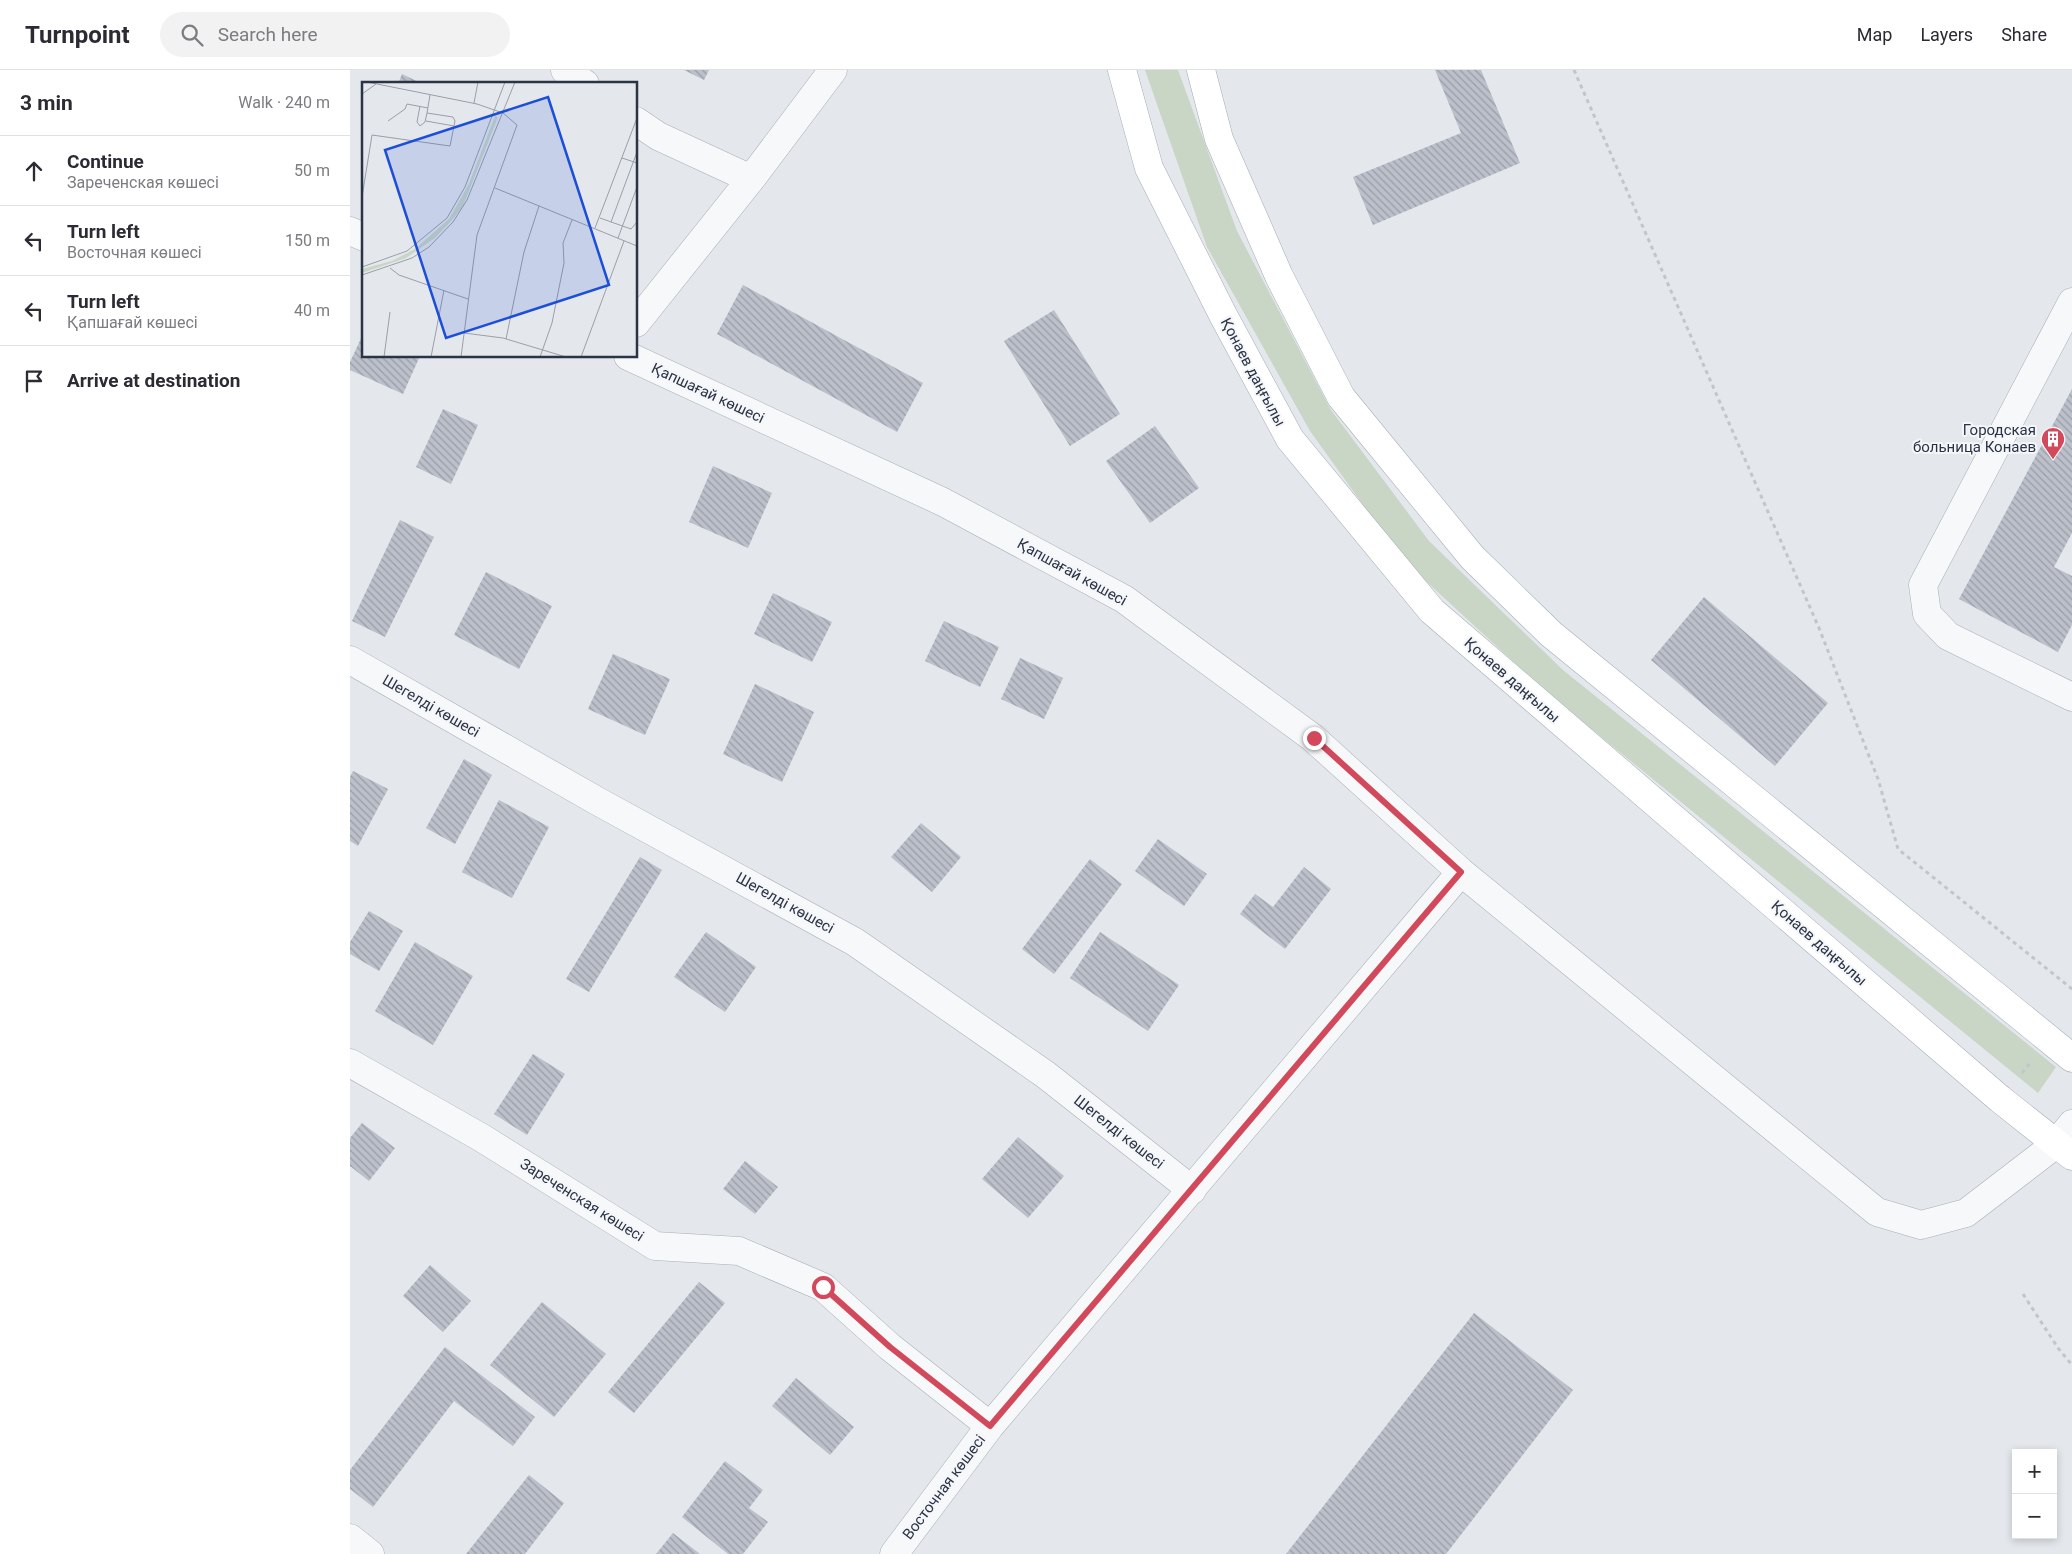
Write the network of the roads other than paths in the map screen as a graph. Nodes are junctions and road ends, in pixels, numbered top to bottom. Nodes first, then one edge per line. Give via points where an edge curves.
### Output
1 (566, 70) edge
2 (834, 70) edge
3 (1122, 70) edge
4 (1201, 70) edge
5 (582, 82) edge
6 (638, 122) edge
7 (752, 179) junction
8 (350, 231) edge
9 (362, 236) edge
10 (2072, 302) edge
11 (638, 322) edge
12 (632, 358) edge
13 (350, 660) edge
14 (2072, 698) edge
15 (1461, 872) junction
16 (2072, 1058) edge
17 (350, 1063) edge
18 (2067, 1141) edge
19 (1192, 1190) junction
20 (990, 1426) junction
21 (350, 1538) edge
22 (370, 1554) edge
23 (894, 1554) edge

1 - 5 street
2 - 7 street
3 - 18 main road, Қонаев даңғылы via 1149,168 1290,439 1432,611 2013,1110
4 - 16 main road via 1219,140 1279,276 1342,397 1472,557 1551,634
6 - 7 street via 658,136
7 - 11 street
8 - 9 street
10 - 14 street via 1923,585 1927,614 1948,636
12 - 15 street, Қапшағай көшесі via 943,502 1124,599 1314,738
13 - 19 street, Шегелді көшесі via 599,802 855,942 1046,1075
15 - 18 street, Қапшағай көшесі via 1877,1212 1921,1225 1966,1212
15 - 19 street, Восточная көшесі
17 - 20 street, Зареченская көшесі via 482,1138 655,1246 739,1252 823,1287 890,1347
19 - 20 street, Восточная көшесі
20 - 23 street, Восточная көшесі
21 - 22 street

